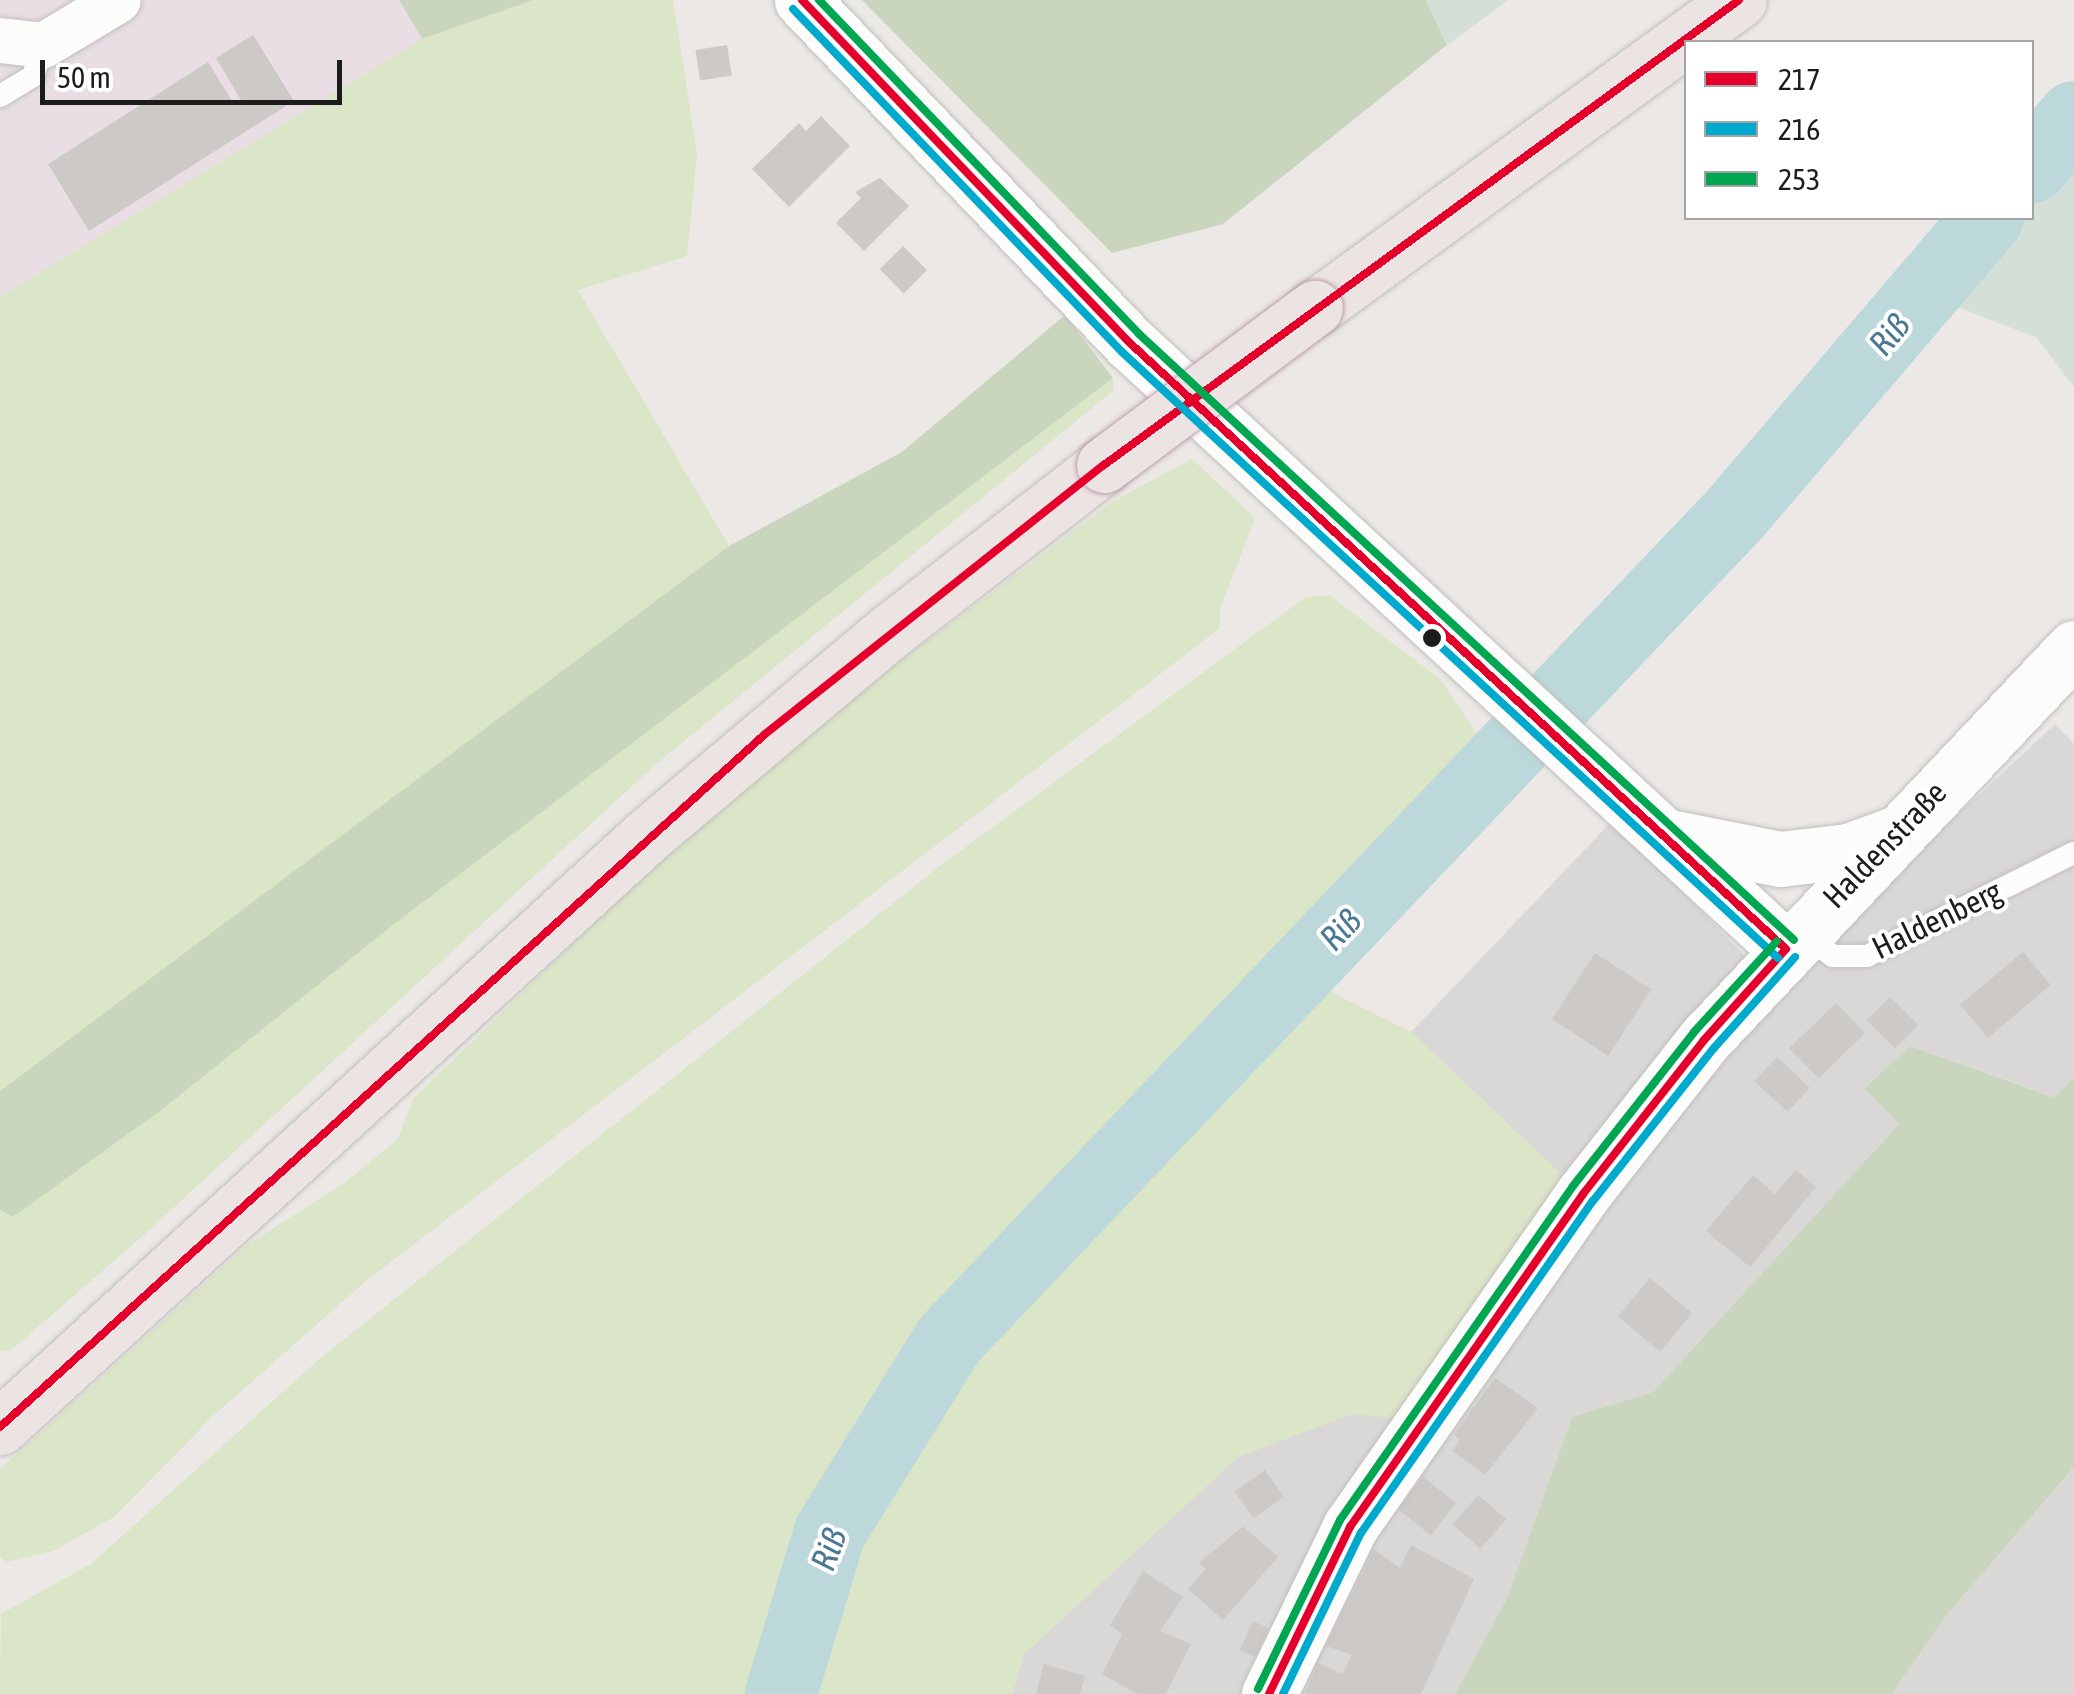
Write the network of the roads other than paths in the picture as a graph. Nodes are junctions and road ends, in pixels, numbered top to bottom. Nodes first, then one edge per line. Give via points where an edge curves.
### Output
1 (118, 0) edge
2 (802, 0) edge
3 (1740, 0) edge
4 (1685, 40) edge
5 (1684, 41) edge
6 (21, 43) edge
7 (0, 96) edge
8 (2074, 648) edge
9 (1896, 834) junction
10 (1670, 837) junction
11 (2074, 853) edge
12 (1794, 940) junction
13 (3, 1424) edge
14 (1269, 1694) edge

1 - 6 street
2 - 10 street via 1130,342
3 - 4 highway, bridge
5 - 13 highway, bridge via 1104,464 889,632 649,834
6 - 7 lane via 32,76
8 - 9 street, Haldenstraße
9 - 10 street via 1848,850 1780,859 1728,854
9 - 12 street, Haldenstraße
10 - 12 street
11 - 12 lane, Haldenberg via 1867,956 1833,956
12 - 14 street, Haldenstraße via 1704,1040 1583,1194 1350,1528

